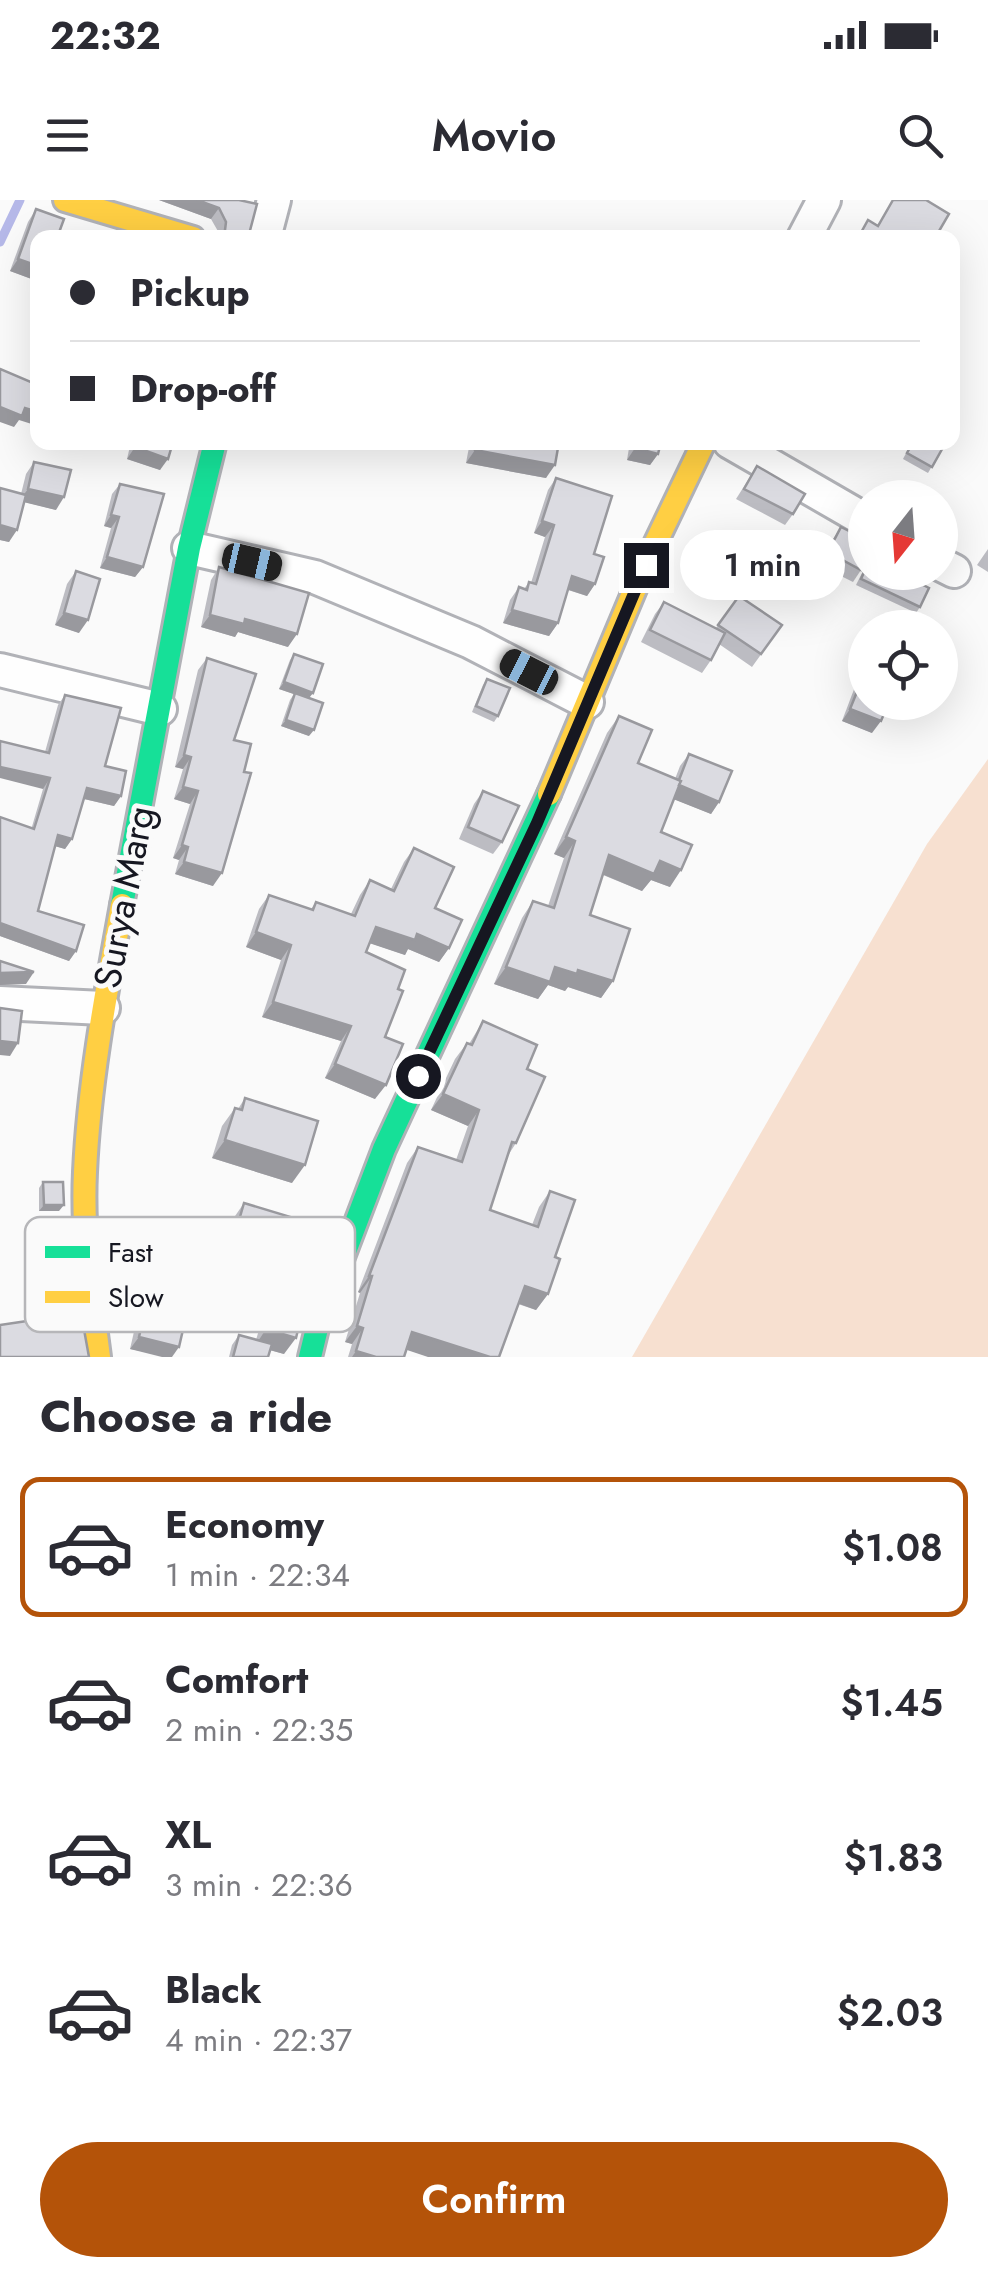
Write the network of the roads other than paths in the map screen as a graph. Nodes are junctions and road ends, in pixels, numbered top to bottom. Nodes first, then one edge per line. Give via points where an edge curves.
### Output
1 (65, 200) edge
2 (274, 200) edge
3 (824, 200) edge
4 (166, 230) edge
5 (266, 230) edge
6 (808, 230) edge
7 (213, 450) edge
8 (700, 450) edge
9 (744, 450) edge
10 (848, 510) edge
11 (190, 548) junction
12 (0, 670) edge
13 (587, 702) junction
14 (160, 709) junction
15 (0, 1003) edge
16 (103, 1008) junction
17 (86, 1217) edge
18 (355, 1226) edge
19 (97, 1332) edge
20 (317, 1332) edge
21 (100, 1357) edge
22 (310, 1357) edge

1 - 4 street
2 - 5 street
3 - 6 street
7 - 11 street, Surya Marg
8 - 13 street
9 - 10 street
11 - 13 street via 316,577 471,642
11 - 14 street, Surya Marg
12 - 14 street
13 - 18 street via 384,1148
14 - 16 street, Surya Marg
15 - 16 street
16 - 17 street, Surya Marg
19 - 21 street, Surya Marg
20 - 22 street

